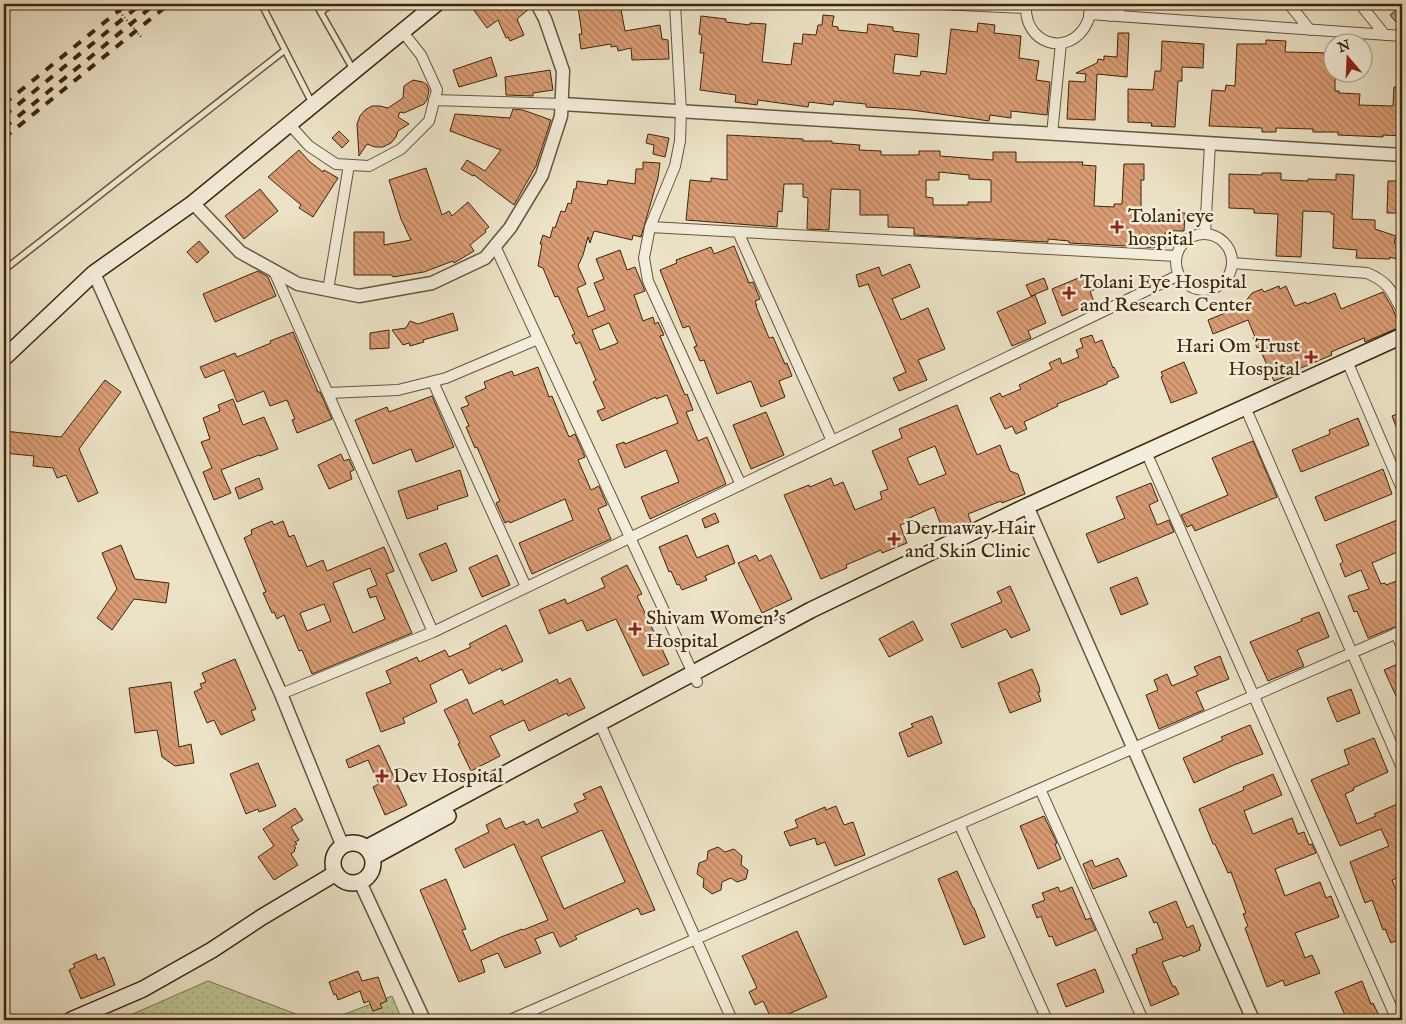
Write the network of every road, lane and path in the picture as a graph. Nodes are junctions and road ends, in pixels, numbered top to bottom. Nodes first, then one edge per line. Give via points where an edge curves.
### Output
1 (113, 4) edge
2 (263, 4) edge
3 (316, 4) edge
4 (332, 4) edge
5 (436, 4) edge
6 (537, 4) edge
7 (675, 4) edge
8 (940, 4) edge
9 (1125, 4) edge
10 (1289, 4) edge
11 (1360, 4) edge
12 (1026, 6) edge
13 (1089, 9) edge
14 (320, 12) junction
15 (1110, 16) junction
16 (1310, 30) junction
17 (402, 31) junction
18 (1385, 35) junction
19 (1402, 36) edge
20 (142, 38) dead end
21 (1061, 43) junction
22 (285, 50) junction
23 (354, 71) junction
24 (434, 100) junction
25 (562, 104) junction
26 (312, 105) junction
27 (681, 112) junction
28 (289, 124) junction
29 (1052, 134) junction
30 (1210, 144) junction
31 (1402, 155) edge
32 (350, 165) junction
33 (193, 203) junction
34 (650, 227) junction
35 (738, 232) junction
36 (1205, 234) junction
37 (495, 246) junction
38 (1176, 256) junction
39 (1232, 263) junction
40 (4, 270) edge
41 (274, 271) junction
42 (94, 272) junction
43 (1179, 275) junction
44 (328, 290) junction
45 (1402, 311) edge
46 (1402, 336) edge
47 (538, 339) junction
48 (1402, 346) edge
49 (4, 358) edge
50 (1349, 366) junction
51 (433, 382) junction
52 (328, 393) junction
53 (1249, 416) junction
54 (832, 441) junction
55 (1150, 460) junction
56 (741, 485) junction
57 (1402, 489) edge
58 (1029, 510) junction
59 (630, 538) junction
60 (526, 587) junction
61 (433, 632) junction
62 (1399, 632) edge
63 (1402, 647) edge
64 (1352, 653) junction
65 (695, 678) junction
66 (281, 694) junction
67 (1254, 696) junction
68 (602, 728) junction
69 (1134, 748) junction
70 (1401, 764) edge
71 (1040, 789) junction
72 (959, 824) junction
73 (343, 847) junction
74 (370, 852) junction
75 (336, 873) junction
76 (360, 882) junction
77 (696, 939) junction
78 (422, 1017) edge
79 (71, 1020) edge
80 (510, 1020) edge
81 (732, 1020) edge
82 (1047, 1020) edge
83 (1142, 1020) edge
84 (1253, 1020) edge
85 (1397, 1020) edge

1 - 20 path, bridge
2 - 22 lane
3 - 14 lane
4 - 14 lane
5 - 17 main road
6 - 25 street via 563,72
7 - 27 street
8 - 12 street
9 - 15 street
10 - 16 street
11 - 18 street
12 - 21 street via 1029,26 1037,36 1051,43
13 - 15 street
13 - 21 street via 1089,19 1083,32
14 - 23 lane
15 - 16 street
16 - 18 street
17 - 23 main road
17 - 24 street via 430,71 437,90
18 - 19 street
21 - 29 street
22 - 26 lane
22 - 40 lane
23 - 26 main road
24 - 25 street
24 - 32 street via 429,120 400,149 369,166
25 - 27 street
25 - 37 street via 542,174 510,228
26 - 28 main road
27 - 29 street
27 - 34 street via 675,166
28 - 32 street via 309,146 336,164
28 - 33 main road
29 - 30 street
30 - 31 street
30 - 36 street
32 - 44 street
33 - 41 street via 240,252
33 - 42 main road
34 - 35 street
34 - 56 street via 644,258 648,281
35 - 38 street
35 - 54 street
36 - 38 street via 1184,242
36 - 39 street via 1224,243
37 - 44 street via 484,258 432,283 359,296
37 - 47 street
38 - 43 street
39 - 43 street via 1229,275 1213,289 1192,288
39 - 45 street via 1367,273 1390,286
41 - 44 street via 298,284
41 - 52 street
42 - 49 main road
42 - 66 street
43 - 54 street
46 - 50 main road
47 - 51 street
47 - 59 street
48 - 50 main road
50 - 53 main road
50 - 57 street
50 - 58 main road
51 - 52 street via 398,390
51 - 60 street
52 - 61 street
53 - 55 main road
53 - 64 street
54 - 56 street
55 - 58 main road
55 - 67 street
56 - 59 street
58 - 65 main road via 811,610
58 - 69 street
59 - 60 street
59 - 65 street
60 - 61 street
61 - 66 street
62 - 63 street
62 - 64 street
64 - 67 street
64 - 70 street
65 - 68 main road
66 - 73 street
67 - 69 street
67 - 85 street
68 - 74 main road
68 - 77 street
69 - 71 street
69 - 84 street
71 - 72 street
71 - 83 street
72 - 77 street
72 - 82 street
73 - 74 main road via 360,844
73 - 75 main road via 334,859
74 - 76 main road via 373,866
75 - 76 main road via 346,882
75 - 79 main road via 143,989
76 - 78 street
77 - 80 street
77 - 81 street

